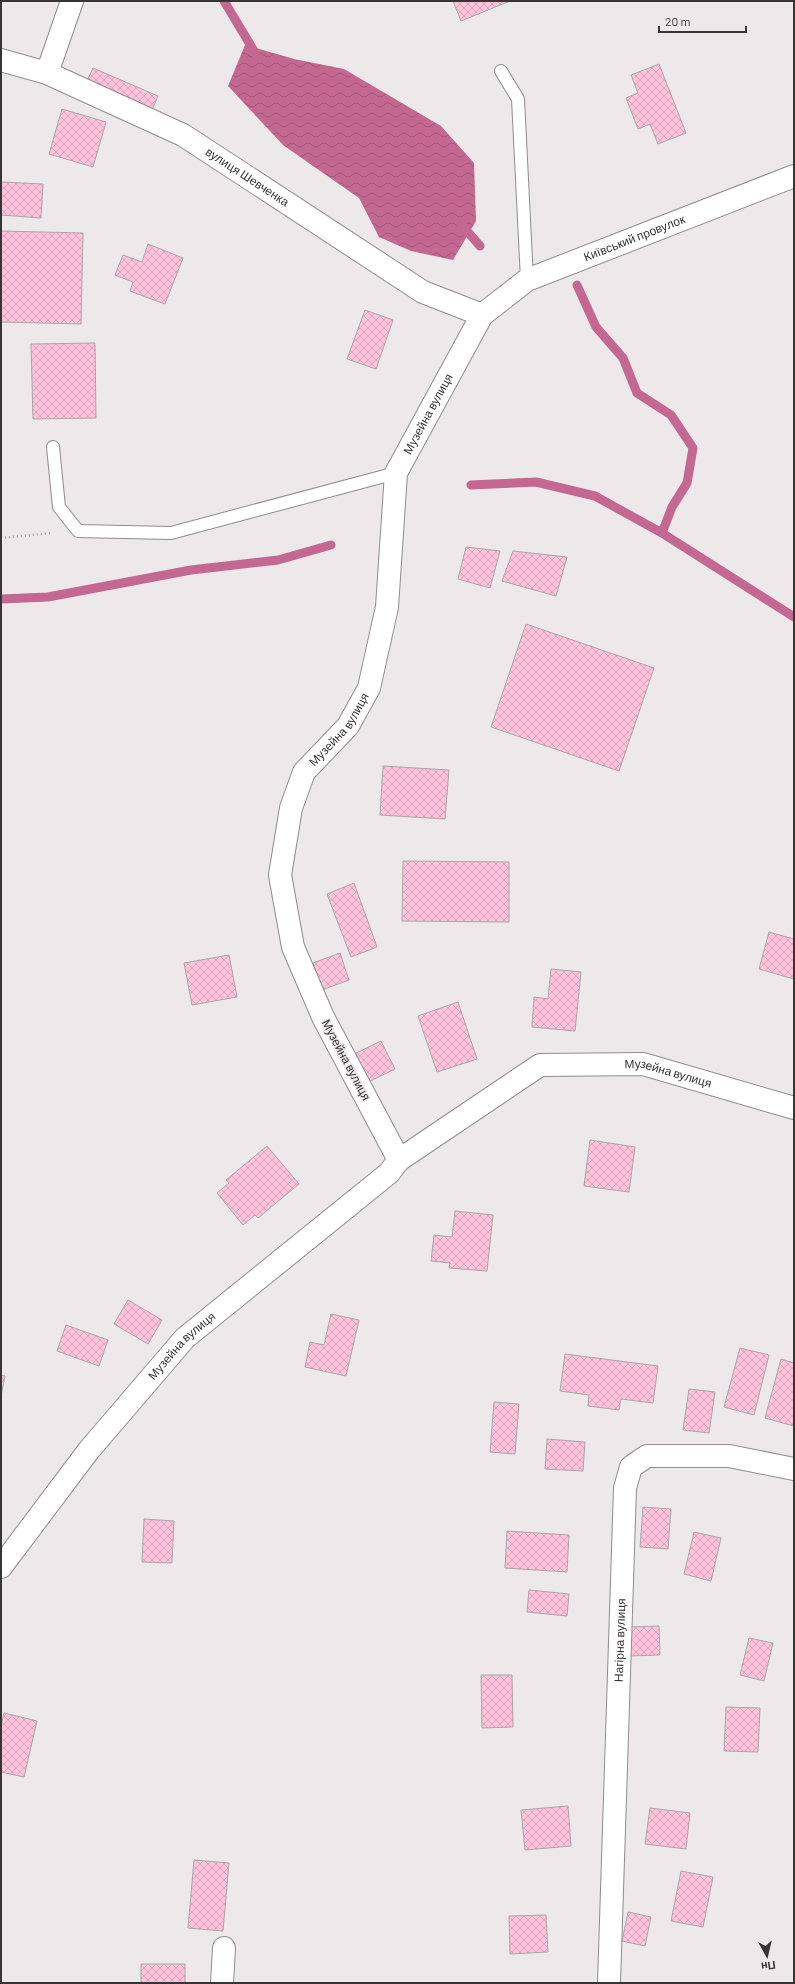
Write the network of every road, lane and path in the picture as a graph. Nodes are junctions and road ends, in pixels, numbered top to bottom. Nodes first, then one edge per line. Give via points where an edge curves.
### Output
1 (72, 1) edge
2 (1, 60) edge
3 (500, 71) dead end
4 (47, 73) junction
5 (794, 176) edge
6 (526, 280) junction
7 (482, 315) junction
8 (54, 447) dead end
9 (396, 473) junction
10 (78, 531) junction
11 (1, 538) edge
12 (794, 1108) edge
13 (399, 1160) junction
14 (794, 1469) edge
15 (1, 1566) edge
16 (224, 1948) dead end
17 (222, 1983) edge
18 (609, 1983) edge

1 - 4 street
2 - 4 street, вулиця Шевченка
3 - 6 lane via 518,99
4 - 7 street, вулиця Шевченка via 183,135 423,292
5 - 6 street, Київський провулок
6 - 7 street, Київський провулок
7 - 9 street, Музейна вулиця
8 - 10 lane via 59,507
9 - 10 lane via 171,533
9 - 13 street, Музейна вулиця via 387,607 369,688 348,726 304,772 291,808 280,875 293,947 323,1016
10 - 11 path
12 - 13 street, Музейна вулиця via 643,1064 540,1065
13 - 15 street, Музейна вулиця via 389,1173 185,1338 89,1450
14 - 18 street, Нагірна вулиця via 729,1456 647,1456 631,1467 625,1488
16 - 17 street

